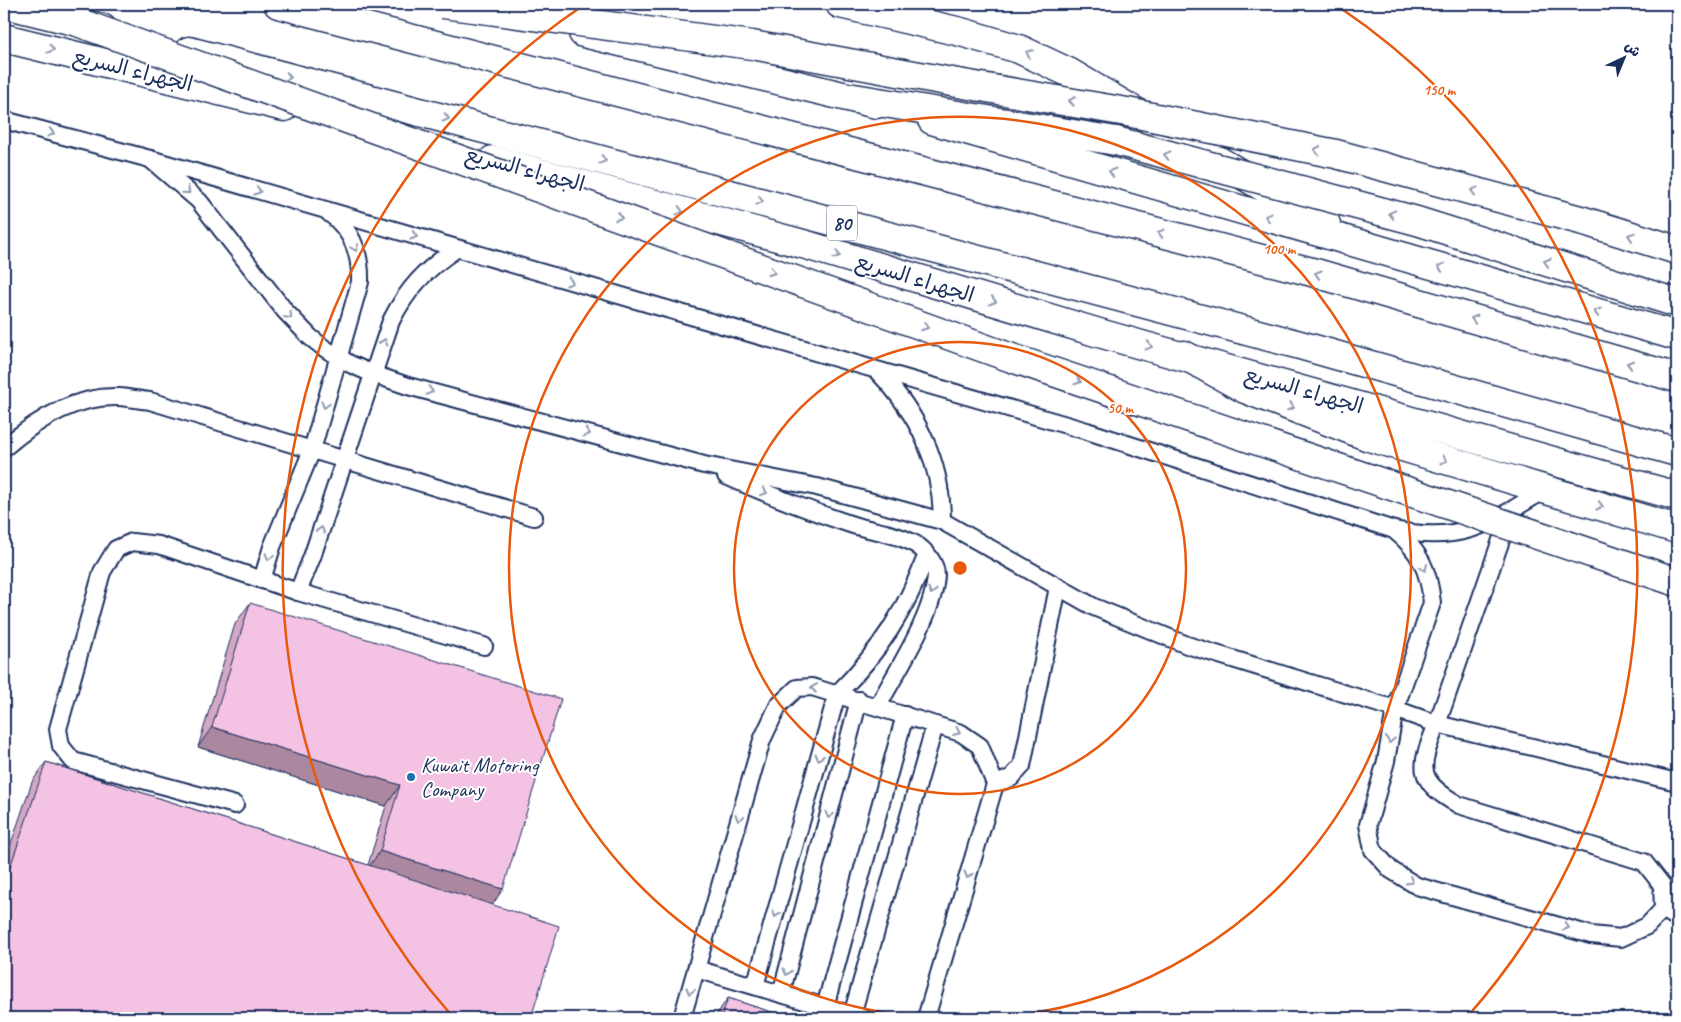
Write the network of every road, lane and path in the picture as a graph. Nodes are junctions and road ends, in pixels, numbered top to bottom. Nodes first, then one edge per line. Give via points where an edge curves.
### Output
1 (4, 4) edge
2 (278, 4) edge
3 (442, 4) edge
4 (463, 4) edge
5 (840, 4) edge
6 (80, 22) junction
7 (4, 38) edge
8 (854, 98) junction
9 (4, 120) edge
10 (150, 159) junction
11 (325, 210) junction
12 (1359, 243) junction
13 (456, 249) junction
14 (1677, 250) edge
15 (1677, 303) edge
16 (1677, 336) edge
17 (1184, 355) junction
18 (339, 358) junction
19 (876, 371) junction
20 (373, 374) junction
21 (1677, 378) edge
22 (4, 448) edge
23 (312, 450) junction
24 (1677, 452) edge
25 (345, 460) junction
26 (704, 465) junction
27 (1544, 490) junction
28 (1677, 496) edge
29 (1512, 510) junction
30 (534, 517) dead end
31 (942, 522) junction
32 (1677, 529) edge
33 (1394, 530) junction
34 (926, 554) junction
35 (262, 580) junction
36 (1677, 582) edge
37 (1058, 587) junction
38 (298, 592) junction
39 (484, 646) dead end
40 (837, 694) junction
41 (859, 700) junction
42 (878, 706) junction
43 (1396, 709) junction
44 (905, 716) junction
45 (936, 724) junction
46 (1437, 724) junction
47 (1677, 782) edge
48 (995, 784) junction
49 (235, 806) dead end
50 (1663, 909) junction
51 (1677, 918) edge
52 (696, 968) junction
53 (755, 986) junction
54 (781, 994) junction
55 (825, 1007) junction
56 (858, 1017) edge
57 (682, 1018) edge
58 (926, 1018) edge

1 - 6 main road, الجهراء السريع / 80
21 -> 2 main road via 1312,272
14 -> 3 main road, bridge via 1584,221 1336,154 1127,112 752,45
4 - 8 main road
12 -> 5 main road via 1070,73 1019,49
6 -> 24 main road, الجهراء السريع / 80, bridge via 1300,345
6 -> 36 main road, bridge via 1006,356
7 -> 17 main road, الجهراء السريع via 431,143 803,244 1099,333
12 -> 8 main road
15 -> 8 main road, bridge via 1417,221 1116,141
9 -> 10 lane
10 -> 11 lane
10 -> 18 lane via 199,201 285,312
11 -> 13 lane
11 -> 18 lane via 338,219 351,237 359,257 358,288
16 -> 12 main road
13 -> 19 lane
20 -> 13 lane via 400,305 424,274
17 -> 27 main road via 1244,389 1369,438
17 - 28 main road, الجهراء السريع
18 - 20 lane
18 -> 23 lane
19 - 31 lane via 907,407 929,448 942,503
19 - 33 lane via 1087,431
20 - 25 lane
20 -> 26 lane
22 - 23 lane via 45,417 94,399 118,397 150,401
23 - 25 lane
23 -> 35 lane via 272,547
25 - 30 lane
38 -> 25 lane
26 - 31 lane via 817,487
26 -> 34 lane via 799,506 905,540
27 - 29 lane
27 -> 32 main road
29 - 33 lane via 1493,522 1451,534 1429,535
29 - 46 lane
31 - 37 lane
33 -> 43 lane via 1417,554 1425,568 1432,603
34 - 40 lane via 915,585 882,644
34 -> 42 lane via 936,573 928,606
35 - 38 lane
35 - 49 lane via 159,545 132,542 116,549 102,572 58,729 61,746 73,761
37 - 43 lane via 1094,607 1187,645
37 - 48 lane via 1022,766 1011,778
38 - 39 lane
40 - 41 lane
40 -> 52 lane via 812,686 797,688 778,706 762,740
40 -> 53 lane
41 - 42 lane
41 -> 54 lane
42 - 44 lane
43 - 46 lane
43 -> 50 lane via 1368,825 1373,850 1391,870 1417,886 1591,935 1621,938 1648,926
44 - 45 lane
44 - 55 lane
45 -> 48 lane via 961,733 980,746
45 - 56 lane
46 - 47 lane
46 - 50 lane via 1423,766 1428,781 1443,796 1458,805 1644,862 1662,885
48 -> 58 lane
50 - 51 lane
52 - 53 lane
52 -> 57 lane
53 - 54 lane
54 - 55 lane
55 - 56 lane

